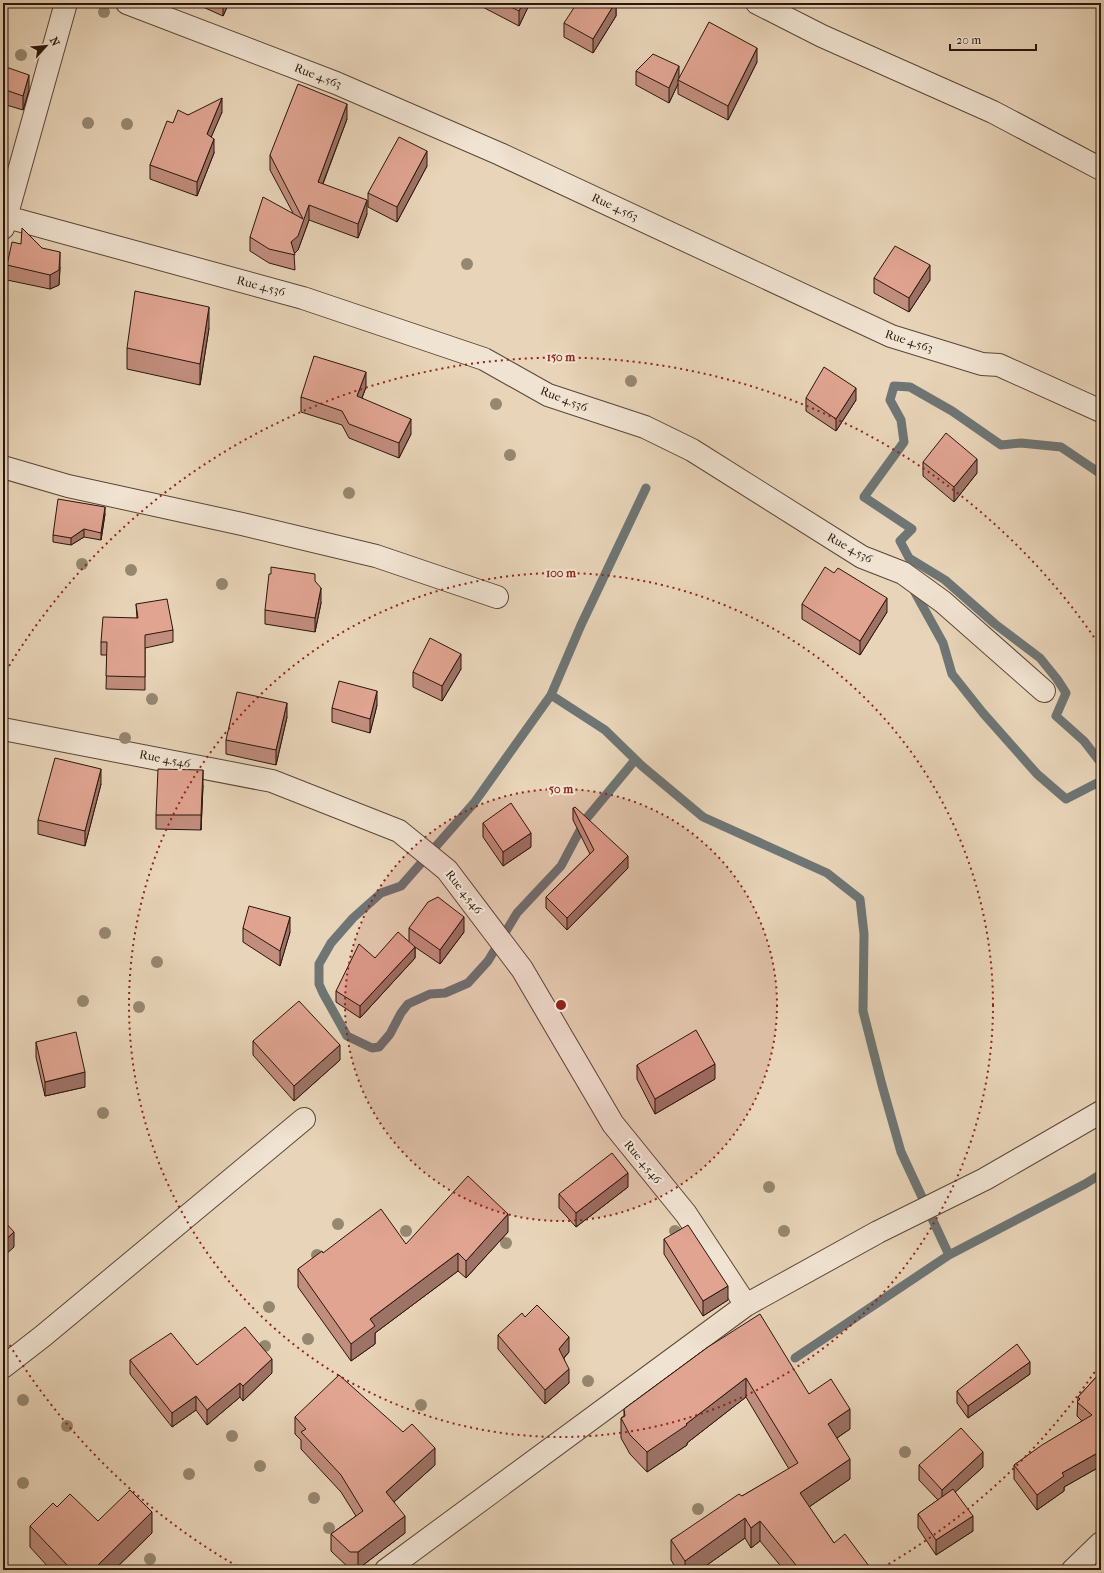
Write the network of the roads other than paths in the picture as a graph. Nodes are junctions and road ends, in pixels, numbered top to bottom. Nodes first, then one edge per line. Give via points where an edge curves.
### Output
1 (66, 3) edge
2 (127, 3) edge
3 (757, 3) edge
4 (1101, 169) edge
5 (4, 220) edge
6 (1101, 411) edge
7 (3, 467) edge
8 (497, 597) dead end
9 (1044, 691) dead end
10 (3, 728) edge
11 (1101, 1112) edge
12 (304, 1119) dead end
13 (746, 1305) junction
14 (3, 1367) edge
15 (1101, 1543) edge
16 (386, 1570) edge
17 (1073, 1570) edge

1 - 5 street
2 - 6 street, Rue 4.563 via 336,83 464,139 891,336 982,364 999,365
3 - 4 street via 822,36 993,112
5 - 9 street, Rue 4.536 via 303,298 484,360 548,395 651,430 692,450 862,557 902,573 943,602
7 - 8 street via 68,486 376,556
10 - 13 street, Rue 4.546 via 272,781 399,831 447,870 522,969 613,1124 686,1214
11 - 13 street via 985,1179 878,1232
12 - 14 street
13 - 16 street
15 - 17 street

